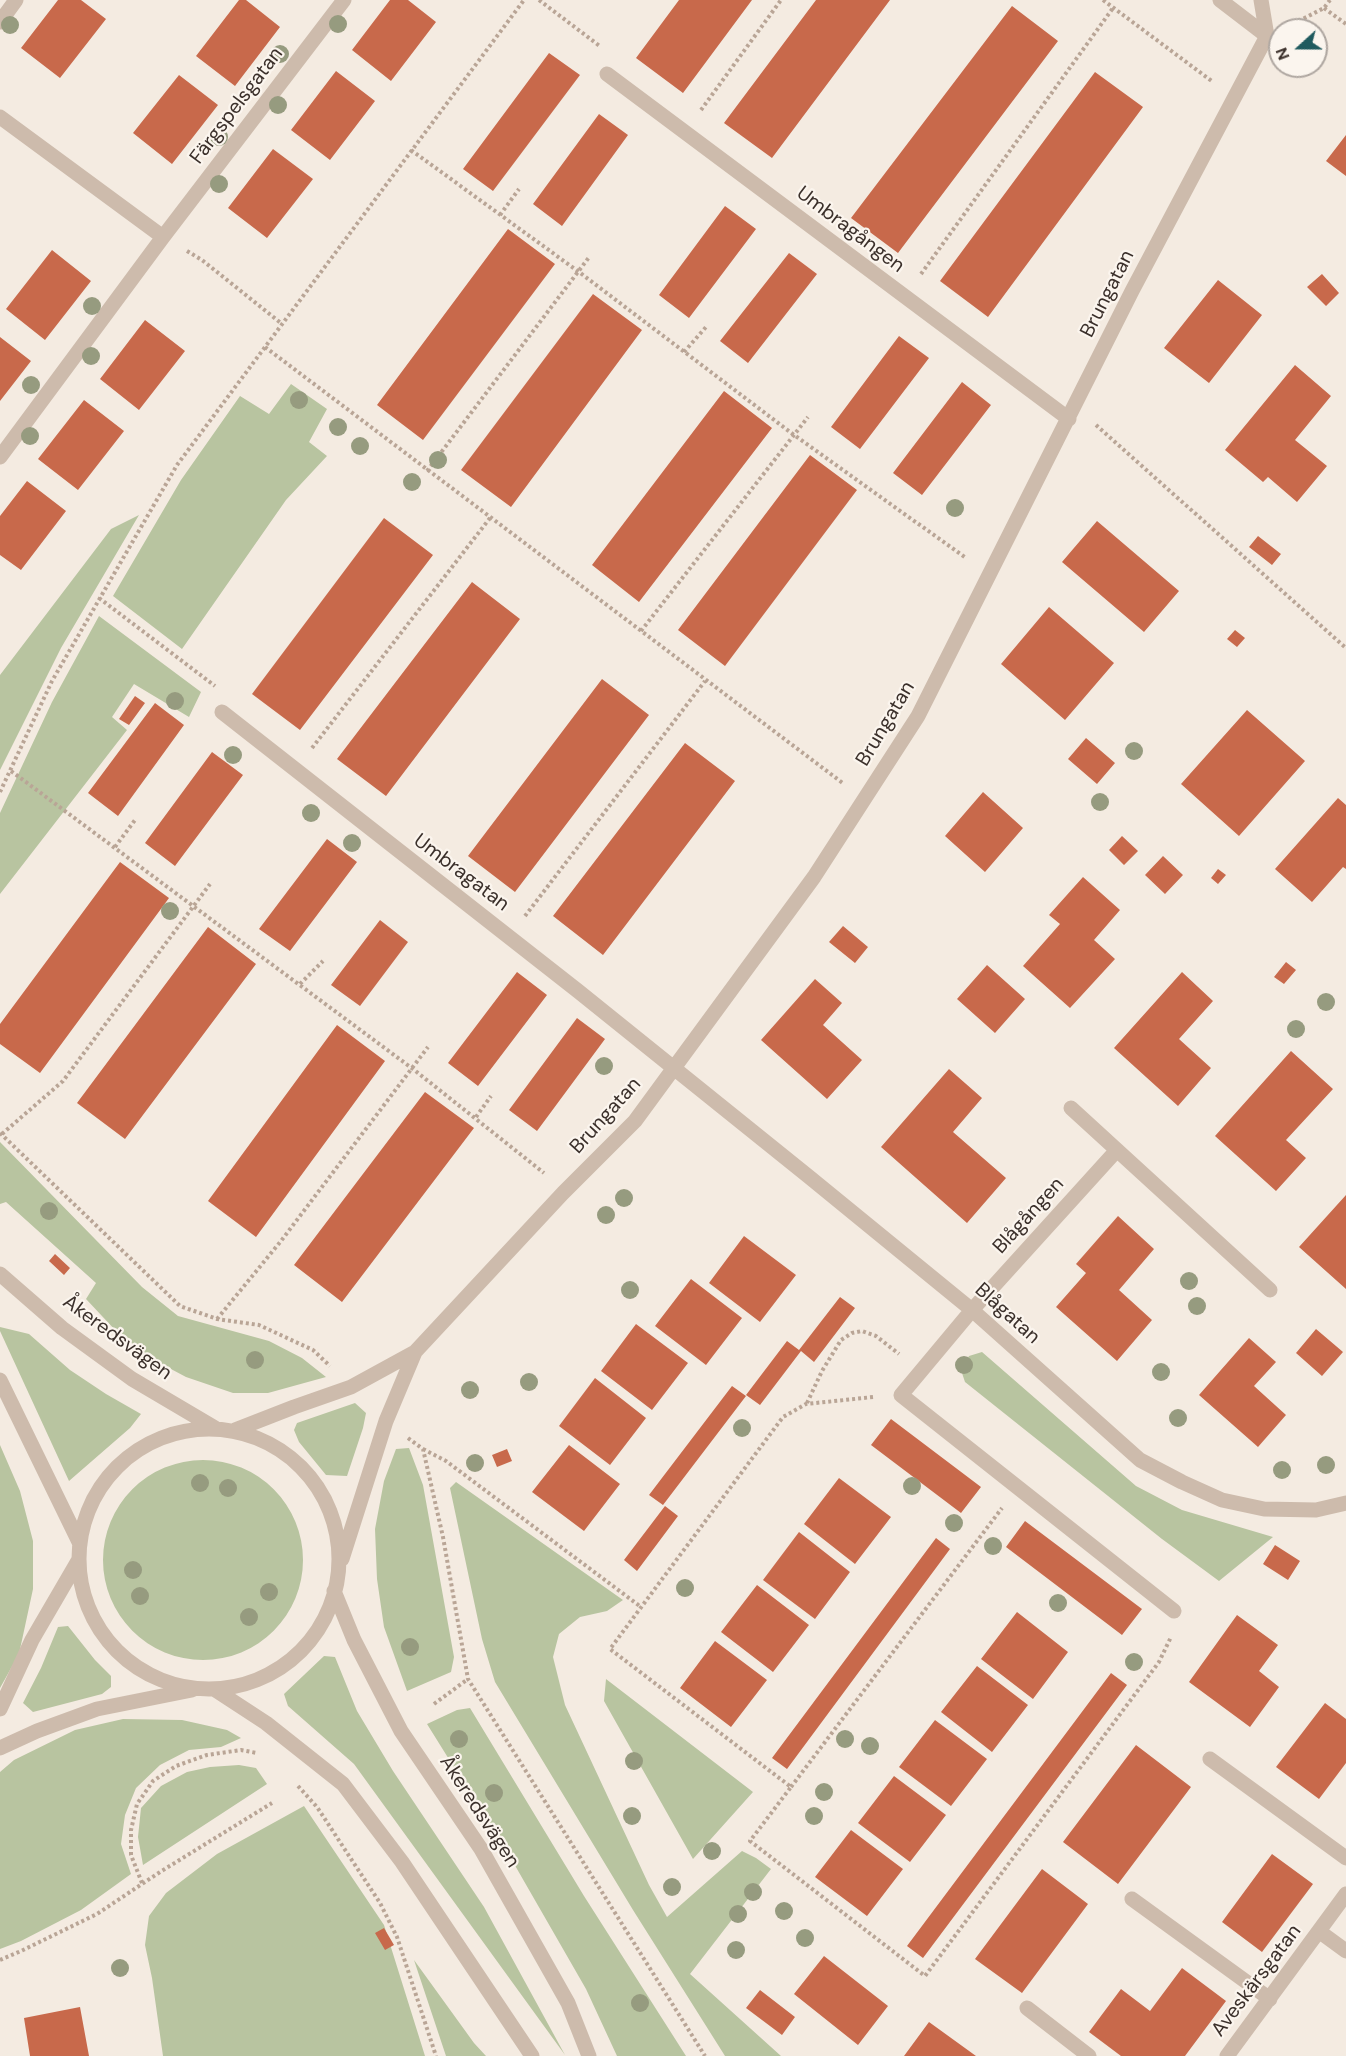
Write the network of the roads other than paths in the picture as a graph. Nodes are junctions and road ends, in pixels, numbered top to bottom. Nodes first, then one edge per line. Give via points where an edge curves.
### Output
1 (16, 0) edge
2 (344, 0) edge
3 (1220, 0) edge
4 (1261, 0) edge
5 (0, 22) edge
6 (1267, 36) junction
7 (606, 74) road end
8 (0, 117) edge
9 (163, 237) junction
10 (1069, 419) junction
11 (0, 457) edge
12 (222, 712) road end
13 (674, 1068) junction
14 (1071, 1108) dead end
15 (1117, 1150) junction
16 (0, 1274) edge
17 (1270, 1290) dead end
18 (972, 1310) junction
19 (416, 1352) junction
20 (0, 1380) edge
21 (215, 1428) junction
22 (235, 1431) junction
23 (1346, 1503) edge
24 (80, 1544) junction
25 (78, 1561) junction
26 (340, 1565) junction
27 (334, 1591) junction
28 (1174, 1611) road end
29 (214, 1689) junction
30 (194, 1690) junction
31 (0, 1709) edge
32 (0, 1748) edge
33 (1210, 1759) dead end
34 (1346, 1858) edge
35 (1346, 1894) edge
36 (1132, 1899) dead end
37 (1320, 1932) junction
38 (1346, 1951) edge
39 (1270, 1999) junction
40 (1027, 2008) dead end
41 (532, 2056) edge
42 (589, 2056) edge
43 (1089, 2056) edge
44 (1227, 2056) edge

1 - 5 street
2 - 9 street, Färgspelsgatan
3 - 6 street
4 - 6 street
6 - 10 street, Brungatan
7 - 10 street, Umbragången
8 - 9 street
9 - 11 street, Färgspelsgatan
10 - 13 street, Brungatan via 918,716 814,877
12 - 13 street, Umbragatan
13 - 18 street, Blågatan
13 - 19 street, Brungatan via 634,1121
14 - 15 street
15 - 17 street
15 - 18 street, Blågången
16 - 21 street, Åkeredsvägen via 62,1328 123,1372
18 - 23 street, Blågatan via 1140,1460 1182,1482 1222,1500 1264,1509 1316,1510
18 - 28 street, Blågången via 901,1395
19 - 22 street, Brungatan via 351,1387
19 - 26 street, Brungatan via 386,1421
20 - 24 street
21 - 22 street, Åkeredsvägen
21 - 24 street, Åkeredsvägen via 177,1432 147,1443 124,1459 102,1483 84,1517
22 - 26 street, Åkeredsvägen via 285,1453 306,1472 323,1494 334,1522
24 - 25 street, Åkeredsvägen
25 - 30 street, Åkeredsvägen via 85,1603 102,1636 140,1671
25 - 31 street via 32,1640
26 - 27 street, Åkeredsvägen
27 - 29 street, Åkeredsvägen via 328,1614 296,1657 267,1677 232,1689
27 - 42 street, Åkeredsvägen via 354,1640 401,1731 481,1849 568,2003
29 - 30 street, Åkeredsvägen
29 - 41 street via 266,1723 343,1784 402,1862
30 - 32 street via 97,1709
33 - 34 street
35 - 37 street, Aveskärsgatan
36 - 39 street
37 - 38 street, Aveskärsgatan
37 - 39 street, Aveskärsgatan
39 - 44 street, Aveskärsgatan
40 - 43 street

